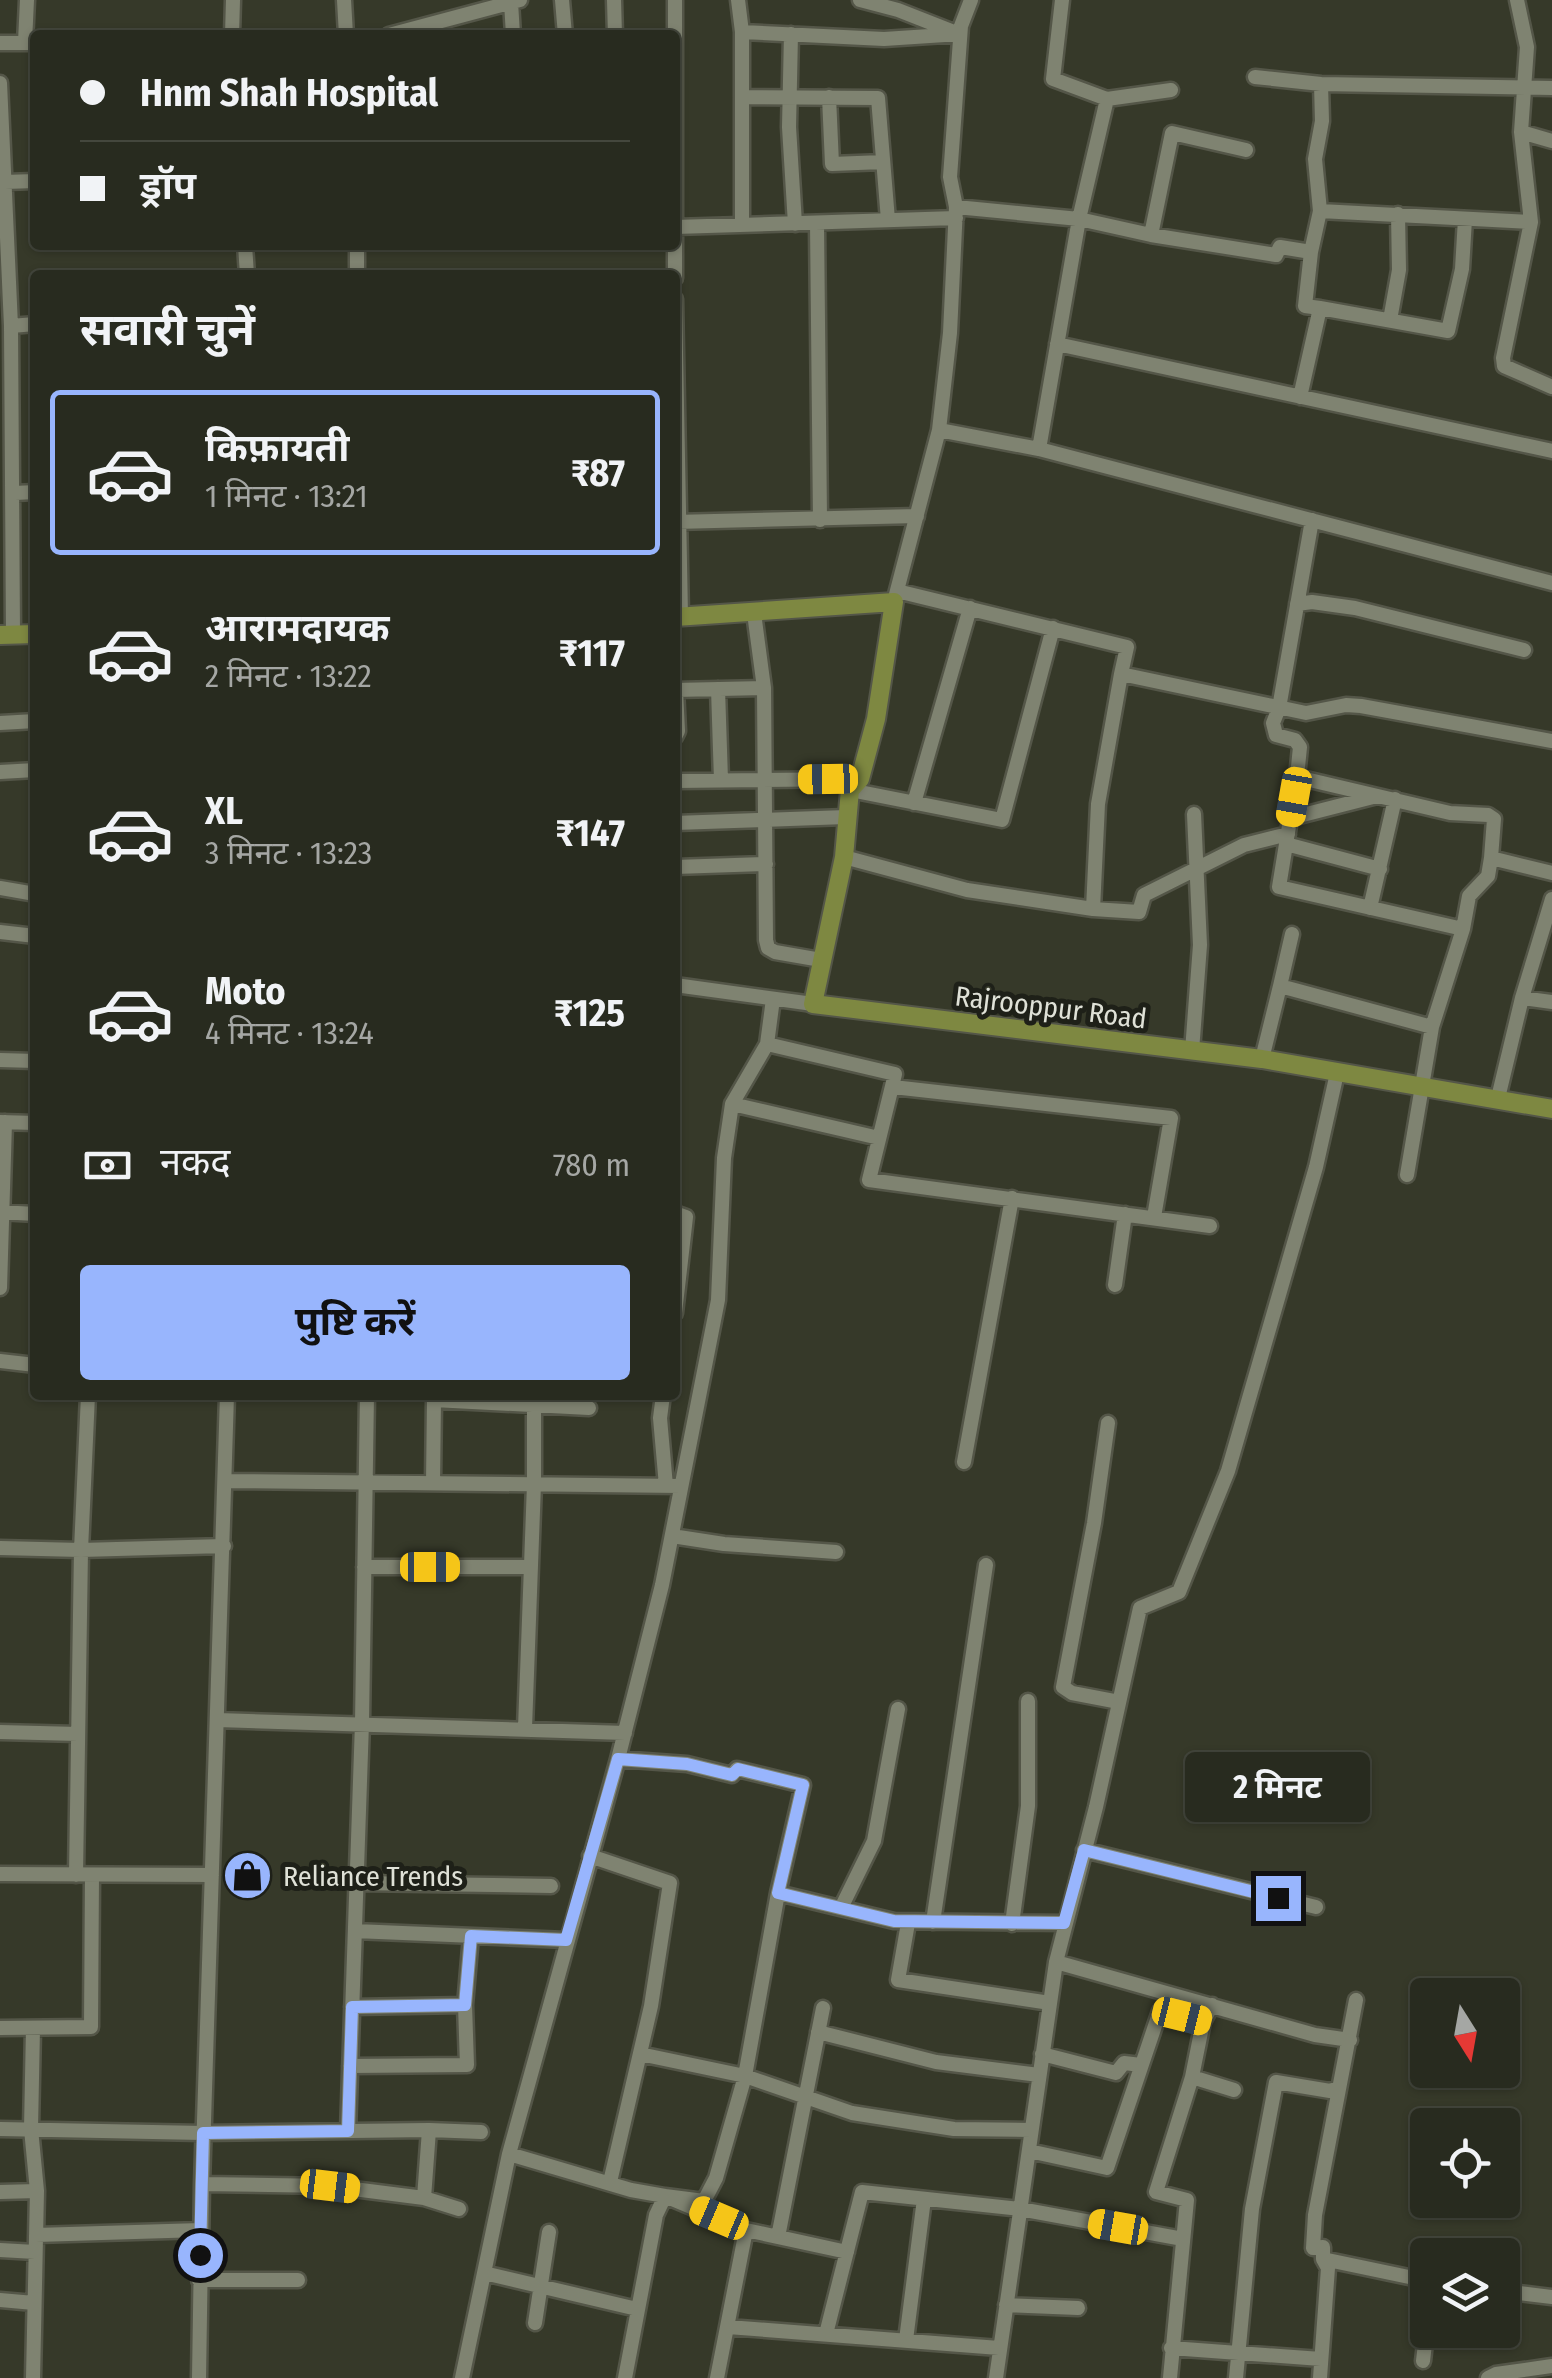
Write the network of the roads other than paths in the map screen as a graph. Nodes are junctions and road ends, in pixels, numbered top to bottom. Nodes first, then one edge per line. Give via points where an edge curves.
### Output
1 (27, 0) edge
2 (233, 0) edge
3 (344, 0) edge
4 (453, 0) edge
5 (562, 0) edge
6 (614, 0) edge
7 (675, 0) edge
8 (738, 0) edge
9 (860, 0) edge
10 (971, 0) edge
11 (1062, 0) edge
12 (1517, 0) edge
13 (516, 1) edge
14 (453, 16) junction
15 (232, 30) edge
16 (346, 30) edge
17 (421, 30) edge
18 (513, 30) edge
19 (565, 30) edge
20 (614, 30) edge
21 (675, 30) edge
22 (742, 32) junction
23 (791, 34) junction
24 (960, 34) junction
25 (30, 42) edge
26 (0, 43) edge
27 (1256, 77) dead end
28 (0, 83) edge
29 (1322, 84) junction
30 (1552, 88) edge
31 (1171, 90) dead end
32 (1526, 90) junction
33 (790, 97) junction
34 (829, 97) junction
35 (742, 98) junction
36 (1106, 99) junction
37 (1520, 132) junction
38 (1552, 142) edge
39 (1246, 150) dead end
40 (883, 162) junction
41 (5, 182) junction
42 (30, 182) edge
43 (1320, 211) junction
44 (956, 212) junction
45 (1398, 214) junction
46 (1079, 219) junction
47 (1465, 219) junction
48 (888, 220) junction
49 (1531, 222) junction
50 (818, 223) junction
51 (795, 224) junction
52 (742, 225) junction
53 (680, 226) edge
54 (1151, 235) junction
55 (1311, 252) junction
56 (1320, 308) junction
57 (1390, 320) junction
58 (30, 324) edge
59 (11, 326) junction
60 (1057, 344) junction
61 (1552, 387) edge
62 (1300, 396) junction
63 (6, 415) edge
64 (939, 430) junction
65 (1039, 449) junction
66 (1552, 451) edge
67 (30, 492) edge
68 (15, 493) junction
69 (917, 516) junction
70 (820, 520) junction
71 (1312, 520) junction
72 (680, 522) edge
73 (1552, 583) edge
74 (895, 597) junction
75 (1297, 604) junction
76 (970, 608) junction
77 (754, 613) junction
78 (680, 617) edge
79 (1053, 628) junction
80 (7, 635) edge
81 (1524, 650) dead end
82 (1121, 674) junction
83 (764, 688) junction
84 (718, 689) junction
85 (680, 690) edge
86 (1279, 708) junction
87 (30, 721) edge
88 (0, 722) edge
89 (1552, 741) edge
90 (30, 770) edge
91 (0, 772) edge
92 (1297, 776) junction
93 (720, 780) junction
94 (766, 780) junction
95 (680, 781) edge
96 (855, 784) junction
97 (1387, 798) junction
98 (914, 803) junction
99 (1194, 814) dead end
100 (846, 817) junction
101 (766, 819) junction
102 (680, 823) edge
103 (1288, 832) junction
104 (844, 857) junction
105 (1491, 858) junction
106 (766, 864) junction
107 (680, 868) edge
108 (1197, 868) junction
109 (1380, 868) junction
110 (1552, 873) edge
111 (0, 888) edge
112 (30, 893) edge
113 (1552, 899) edge
114 (1370, 908) junction
115 (1094, 909) junction
116 (1463, 929) junction
117 (0, 932) edge
118 (1292, 934) dead end
119 (30, 935) edge
120 (820, 960) junction
121 (680, 986) edge
122 (1280, 986) junction
123 (1522, 998) junction
124 (773, 999) junction
125 (1552, 1002) edge
126 (813, 1004) junction
127 (1432, 1027) junction
128 (767, 1044) junction
129 (1192, 1051) junction
130 (1262, 1059) junction
131 (0, 1060) edge
132 (30, 1061) edge
133 (1337, 1073) junction
134 (1420, 1084) junction
135 (893, 1088) junction
136 (1498, 1098) junction
137 (732, 1104) junction
138 (1552, 1108) edge
139 (2, 1122) edge
140 (30, 1122) edge
141 (878, 1138) junction
142 (1407, 1175) dead end
143 (1012, 1198) junction
144 (2, 1212) edge
145 (30, 1214) edge
146 (680, 1214) edge
147 (1126, 1214) junction
148 (1154, 1217) junction
149 (1210, 1226) dead end
150 (680, 1267) edge
151 (1115, 1285) dead end
152 (0, 1288) edge
153 (0, 1361) edge
154 (30, 1364) edge
155 (88, 1400) edge
156 (226, 1400) edge
157 (367, 1400) edge
158 (533, 1400) edge
159 (662, 1400) edge
160 (590, 1408) dead end
161 (1108, 1423) dead end
162 (964, 1462) dead end
163 (225, 1481) junction
164 (366, 1482) junction
165 (432, 1483) junction
166 (534, 1484) junction
167 (674, 1486) junction
168 (672, 1536) junction
169 (224, 1546) junction
170 (0, 1548) edge
171 (82, 1550) junction
172 (836, 1552) dead end
173 (986, 1565) dead end
174 (364, 1566) junction
175 (529, 1567) junction
176 (1028, 1702) dead end
177 (1118, 1702) junction
178 (898, 1709) dead end
179 (218, 1720) junction
180 (362, 1723) junction
181 (524, 1728) junction
182 (0, 1732) edge
183 (625, 1733) junction
184 (78, 1734) junction
185 (618, 1759) junction
186 (1084, 1850) junction
187 (590, 1856) junction
188 (0, 1874) edge
189 (84, 1875) junction
190 (212, 1875) junction
191 (356, 1883) junction
192 (551, 1886) dead end
193 (778, 1893) junction
194 (1316, 1907) dead end
195 (841, 1908) junction
196 (908, 1922) junction
197 (932, 1922) junction
198 (1064, 1923) junction
199 (1012, 1924) junction
200 (355, 1931) junction
201 (471, 1936) junction
202 (566, 1940) junction
203 (1056, 1962) junction
204 (1356, 2000) dead end
205 (1050, 2002) junction
206 (465, 2005) junction
207 (1212, 2005) junction
208 (352, 2007) junction
209 (823, 2008) dead end
210 (1204, 2022) junction
211 (0, 2028) edge
212 (33, 2028) junction
213 (818, 2032) junction
214 (1350, 2040) junction
215 (640, 2054) junction
216 (1042, 2054) junction
217 (1140, 2065) junction
218 (350, 2066) junction
219 (1039, 2075) junction
220 (745, 2076) junction
221 (1192, 2077) junction
222 (1338, 2088) junction
223 (1234, 2090) dead end
224 (808, 2096) junction
225 (0, 2128) edge
226 (31, 2129) junction
227 (429, 2130) junction
228 (1032, 2130) junction
229 (348, 2131) junction
230 (481, 2132) dead end
231 (203, 2133) junction
232 (1029, 2151) junction
233 (509, 2154) junction
234 (610, 2182) junction
235 (202, 2184) junction
236 (0, 2192) edge
237 (37, 2192) junction
238 (665, 2196) junction
239 (424, 2198) junction
240 (924, 2198) junction
241 (460, 2208) dead end
242 (1020, 2209) junction
243 (200, 2230) junction
244 (746, 2230) junction
245 (548, 2232) dead end
246 (36, 2235) junction
247 (778, 2237) junction
248 (1183, 2239) junction
249 (0, 2250) edge
250 (36, 2252) junction
251 (847, 2252) junction
252 (1323, 2259) junction
253 (484, 2273) junction
254 (1410, 2277) edge
255 (199, 2280) junction
256 (298, 2280) dead end
257 (540, 2287) junction
258 (1520, 2293) edge
259 (1552, 2297) edge
260 (0, 2300) edge
261 (34, 2303) junction
262 (1006, 2306) junction
263 (1078, 2308) dead end
264 (636, 2309) junction
265 (535, 2323) dead end
266 (728, 2326) junction
267 (826, 2334) junction
268 (906, 2340) junction
269 (999, 2348) junction
270 (1171, 2348) junction
271 (1424, 2348) edge
272 (1238, 2353) junction
273 (1321, 2360) junction
274 (1422, 2361) dead end
275 (1552, 2366) edge
276 (33, 2378) edge
277 (198, 2378) edge
278 (462, 2378) edge
279 (625, 2378) edge
280 (717, 2378) edge
281 (996, 2378) edge
282 (1170, 2378) edge
283 (1236, 2378) edge
284 (1320, 2378) edge
285 (1488, 2378) edge

1 - 25 street
2 - 15 street
3 - 16 street
4 - 14 street
5 - 19 street
6 - 20 street
7 - 21 street
8 - 22 street
9 - 24 street
10 - 24 street
11 - 36 street via 1054,79
12 - 32 street via 1527,47
13 - 14 street
13 - 18 street
14 - 17 street
22 - 23 street
22 - 35 street
23 - 24 street
23 - 33 street
24 - 44 street via 950,177
25 - 26 street
27 - 29 street
28 - 41 street
29 - 32 street
29 - 43 street via 1315,160
30 - 32 street
31 - 36 street
32 - 37 street
33 - 34 street
33 - 35 street
33 - 51 street
34 - 40 street via 878,98
34 - 40 street via 832,164
35 - 52 street
36 - 46 street
37 - 38 street
37 - 49 street
39 - 54 street via 1172,134
40 - 48 street
41 - 42 street
41 - 59 street
43 - 45 street
43 - 55 street
44 - 46 street
44 - 48 street
44 - 64 street
45 - 47 street
45 - 57 street
46 - 54 street
46 - 60 street
47 - 49 street
47 - 57 street via 1448,330
48 - 50 street
49 - 61 street via 1502,358 1504,366
50 - 51 street
50 - 70 street
51 - 52 street
52 - 53 street
54 - 55 street via 1276,255 1280,247
55 - 56 street via 1305,306
56 - 57 street
56 - 62 street
58 - 59 street
59 - 63 street
60 - 62 street
60 - 65 street
62 - 66 street
63 - 68 street
64 - 65 street
64 - 69 street
65 - 71 street
67 - 68 street
68 - 80 street
69 - 70 street
69 - 74 street
70 - 72 street
71 - 73 street
71 - 75 street
74 - 76 street
74 - 77 main road
74 - 96 main road via 876,719
75 - 81 street via 1355,608
75 - 86 street
76 - 79 street
76 - 98 street
77 - 78 main road
77 - 83 street
79 - 82 street via 1127,647
79 - 98 street via 1002,820
82 - 86 street
82 - 115 street via 1098,804
83 - 84 street
83 - 94 street
84 - 85 street
84 - 93 street
86 - 89 street via 1306,713 1362,706
86 - 92 street via 1272,723 1276,735 1300,746
87 - 88 street
90 - 91 street
92 - 97 street
92 - 103 street
93 - 94 street
93 - 95 street
94 - 96 street
94 - 101 street
96 - 98 street
96 - 100 main road
97 - 103 street
97 - 105 street via 1488,815 1494,819
97 - 109 street
99 - 108 street
100 - 101 street
100 - 104 main road
101 - 102 street
101 - 106 street
103 - 108 street
103 - 109 street
103 - 114 street via 1279,887
104 - 115 street via 968,890
104 - 120 main road
105 - 110 street
105 - 116 street via 1488,876 1469,896
106 - 107 street
106 - 120 street via 768,948
108 - 115 street via 1144,896 1139,912
108 - 129 street via 1200,973
109 - 114 street
111 - 112 street
113 - 123 street
114 - 116 street
116 - 127 street
117 - 119 street
118 - 122 street
120 - 126 main road
121 - 124 street, Rajrooppur Road
122 - 127 street
122 - 130 street
123 - 125 street
123 - 136 street
124 - 126 street, Rajrooppur Road
124 - 128 street
126 - 129 main road, Rajrooppur Road
127 - 134 street
128 - 135 street via 895,1074
128 - 137 street
129 - 130 main road, Rajrooppur Road
130 - 133 main road, Rajrooppur Road
131 - 132 street
133 - 134 main road, Rajrooppur Road
133 - 177 street via 1228,1471 1179,1592 1140,1608
134 - 136 main road, Rajrooppur Road
134 - 142 street
135 - 141 street
135 - 148 street via 1171,1118
136 - 138 main road, Rajrooppur Road
137 - 141 street
137 - 167 street via 718,1300
139 - 140 street
139 - 144 street
141 - 143 street via 869,1180
143 - 147 street
143 - 162 street
144 - 145 street
144 - 152 street
146 - 150 street via 686,1217
147 - 148 street
147 - 151 street
148 - 149 street
153 - 154 street
155 - 171 street
156 - 163 street
157 - 164 street
158 - 160 street
158 - 165 street via 434,1400
158 - 166 street
159 - 167 street
161 - 177 street via 1063,1688
163 - 164 street
163 - 169 street
164 - 165 street
164 - 174 street
165 - 166 street
166 - 167 street
166 - 175 street
167 - 168 street
168 - 172 street
168 - 183 street
169 - 171 street
169 - 179 street
170 - 171 street
171 - 184 street
173 - 197 street
174 - 175 street
174 - 180 street
175 - 181 street
176 - 199 street via 1028,1806
177 - 186 street
178 - 195 street via 874,1841
179 - 180 street
179 - 190 street
180 - 181 street
180 - 191 street
181 - 183 street
182 - 184 street
183 - 185 street
184 - 189 street
185 - 187 street
185 - 193 street via 732,1775 738,1769 803,1785
186 - 194 street
186 - 198 street
187 - 202 street
187 - 215 street via 670,1883
188 - 189 street
189 - 190 street
189 - 212 street via 91,2027
190 - 231 street
191 - 192 street
191 - 200 street
193 - 195 street
193 - 220 street
195 - 196 street
196 - 197 street
196 - 205 street via 898,1980
197 - 199 street
198 - 199 street
198 - 203 street
200 - 201 street
200 - 208 street
201 - 202 street
201 - 206 street
202 - 233 street
203 - 205 street
203 - 207 street
204 - 214 street
205 - 216 street
206 - 208 street
206 - 218 street via 467,2065
207 - 210 street
207 - 214 street
208 - 218 street
209 - 213 street
210 - 217 street via 1160,2011
210 - 221 street
211 - 212 street
212 - 226 street
213 - 219 street via 936,2062
213 - 224 street
214 - 222 street
215 - 220 street
215 - 234 street
216 - 217 street via 1116,2074 1124,2063
216 - 219 street
217 - 232 street via 1107,2168
218 - 229 street
219 - 228 street
220 - 224 street
220 - 238 street via 704,2201
221 - 223 street
221 - 248 street via 1156,2192 1187,2200
222 - 252 street via 1315,2215 1313,2248 1323,2247
222 - 272 street via 1276,2082 1252,2209
224 - 228 street via 852,2112 936,2126
224 - 247 street
225 - 226 street
226 - 231 street
226 - 237 street
227 - 229 street
227 - 230 street
227 - 239 street
228 - 232 street
229 - 231 street
231 - 235 street
232 - 242 street
233 - 234 street
233 - 253 street
234 - 238 street
235 - 239 street via 330,2186
235 - 243 street
236 - 237 street
237 - 246 street
238 - 244 street
238 - 264 street
239 - 241 street
240 - 242 street
240 - 251 street via 862,2192
240 - 268 street
242 - 248 street
242 - 262 street
243 - 246 street
243 - 255 street
244 - 247 street
244 - 266 street
245 - 257 street
246 - 250 street
247 - 251 street
248 - 270 street
249 - 250 street
250 - 261 street
251 - 267 street
252 - 254 street
252 - 273 street via 1328,2268
253 - 257 street
253 - 278 street
255 - 256 street
255 - 277 street
257 - 264 street
257 - 265 street
258 - 259 street
260 - 261 street
261 - 276 street
262 - 263 street
262 - 269 street
264 - 279 street
266 - 267 street
266 - 280 street
267 - 268 street
268 - 269 street
269 - 281 street
270 - 272 street
270 - 282 street
271 - 274 street
272 - 273 street
272 - 283 street
273 - 284 street
275 - 285 street

